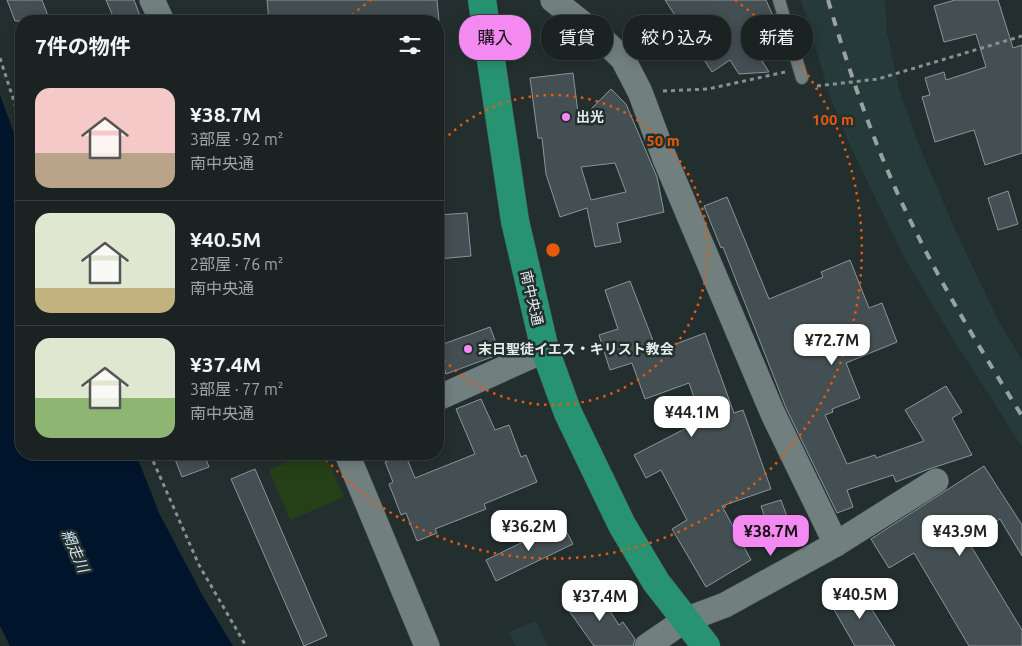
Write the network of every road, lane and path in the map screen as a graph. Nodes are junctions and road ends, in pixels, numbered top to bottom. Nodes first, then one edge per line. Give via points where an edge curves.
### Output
1 (152, 0) edge
2 (482, 0) edge
3 (553, 0) edge
4 (779, 0) edge
5 (159, 15) edge
6 (1022, 36) edge
7 (0, 58) edge
8 (802, 78) junction
9 (640, 92) junction
10 (15, 104) edge
11 (545, 350) junction
12 (444, 395) edge
13 (153, 460) edge
14 (350, 460) edge
15 (936, 481) dead end
16 (836, 544) junction
17 (685, 620) junction
18 (246, 646) edge
19 (427, 646) edge
20 (647, 646) edge
21 (706, 646) edge

1 - 5 street
2 - 11 highway, 南中央通 via 516,221
3 - 9 street via 623,58
4 - 8 lane
6 - 8 path via 878,79 810,86
7 - 10 path
8 - 9 path via 794,70 708,89
9 - 16 street via 773,414
11 - 12 street
11 - 17 highway, 南中央通 via 568,414 622,525 656,582
13 - 18 path via 199,565
14 - 19 street
15 - 16 street
16 - 17 street via 725,605
17 - 20 street
17 - 21 highway, 南中央通

